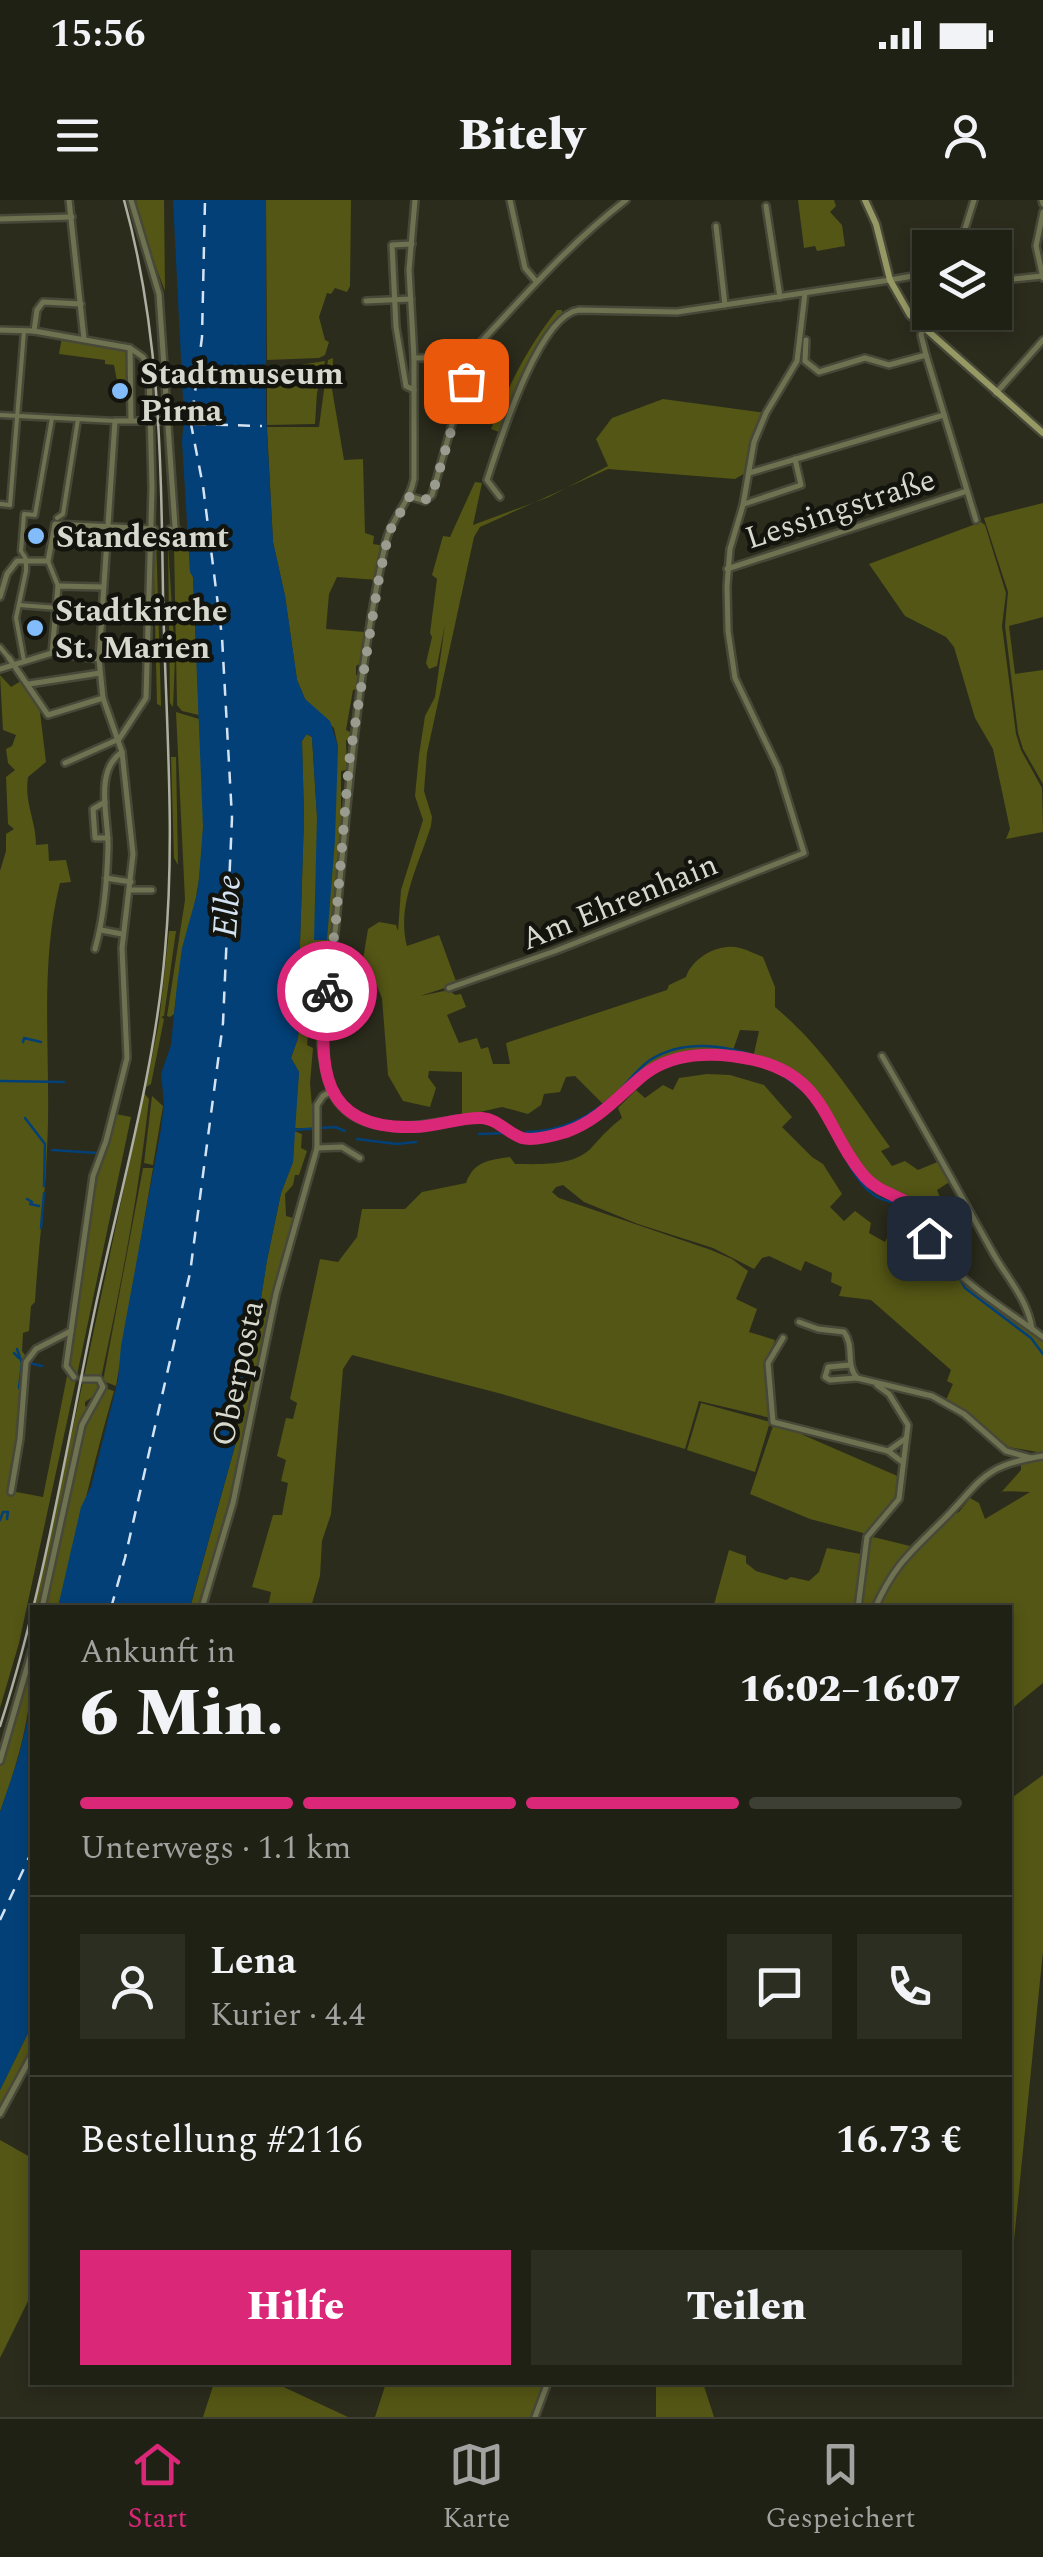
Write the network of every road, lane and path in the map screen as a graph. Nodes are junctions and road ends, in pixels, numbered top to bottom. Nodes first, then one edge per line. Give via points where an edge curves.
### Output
1 (69, 200) edge
2 (131, 200) edge
3 (416, 200) edge
4 (510, 200) edge
5 (626, 200) edge
6 (865, 200) edge
7 (974, 200) edge
8 (1043, 205) edge
9 (766, 206) dead end
10 (71, 213) junction
11 (0, 219) edge
12 (716, 226) dead end
13 (965, 230) edge
14 (412, 244) junction
15 (912, 276) edge
16 (1043, 277) edge
17 (536, 280) junction
18 (890, 280) junction
19 (1012, 280) edge
20 (805, 293) junction
21 (780, 296) junction
22 (411, 299) junction
23 (395, 300) junction
24 (366, 301) dead end
25 (80, 304) junction
26 (726, 305) junction
27 (912, 316) edge
28 (0, 330) edge
29 (24, 330) junction
30 (922, 330) edge
31 (925, 330) edge
32 (34, 331) junction
33 (84, 339) junction
34 (806, 340) dead end
35 (1043, 340) edge
36 (130, 348) junction
37 (400, 350) junction
38 (414, 354) junction
39 (926, 356) junction
40 (471, 357) junction
41 (414, 390) junction
42 (996, 392) junction
43 (0, 414) edge
44 (944, 415) junction
45 (19, 416) junction
46 (52, 418) junction
47 (78, 419) junction
48 (114, 420) junction
49 (131, 421) junction
50 (169, 421) junction
51 (150, 422) junction
52 (1043, 433) edge
53 (795, 459) junction
54 (749, 473) junction
55 (967, 491) junction
56 (410, 496) junction
57 (500, 497) dead end
58 (0, 504) edge
59 (10, 505) junction
60 (743, 505) junction
61 (24, 514) junction
62 (57, 520) junction
63 (976, 520) dead end
64 (106, 527) junction
65 (169, 529) dead end
66 (151, 530) junction
67 (26, 558) junction
68 (48, 561) junction
69 (727, 568) junction
70 (5, 574) edge
71 (58, 586) junction
72 (104, 588) junction
73 (0, 596) edge
74 (18, 605) junction
75 (58, 608) junction
76 (0, 647) edge
77 (52, 653) junction
78 (98, 659) junction
79 (10, 661) junction
80 (24, 661) junction
81 (0, 669) edge
82 (100, 673) junction
83 (29, 684) junction
84 (103, 698) junction
85 (119, 739) junction
86 (122, 752) junction
87 (65, 763) dead end
88 (105, 802) junction
89 (108, 838) junction
90 (106, 878) junction
91 (131, 882) junction
92 (130, 890) junction
93 (152, 890) dead end
94 (100, 930) junction
95 (122, 934) junction
96 (94, 950) dead end
97 (449, 988) dead end
98 (882, 1056) dead end
99 (332, 1091) junction
100 (317, 1148) junction
101 (360, 1158) dead end
102 (1027, 1310) junction
103 (1017, 1319) junction
104 (799, 1322) dead end
105 (1032, 1329) junction
106 (72, 1330) junction
107 (1043, 1336) edge
108 (783, 1338) dead end
109 (850, 1365) junction
110 (74, 1377) dead end
111 (858, 1378) junction
112 (84, 1379) dead end
113 (870, 1381) junction
114 (905, 1439) junction
115 (888, 1451) junction
116 (1006, 1451) junction
117 (1043, 1456) edge
118 (1031, 1458) junction
119 (901, 1461) junction
120 (1010, 1463) junction
121 (11, 1492) dead end
122 (43, 1605) edge
123 (203, 1605) edge
124 (858, 1605) edge
125 (876, 1605) edge
126 (30, 1657) edge
127 (0, 1761) edge
128 (30, 2059) edge
129 (0, 2114) edge
130 (547, 2385) edge
131 (535, 2417) edge

1 - 10 street
2 - 50 street via 159,294
3 - 14 street
4 - 17 street via 525,268
5 - 17 street
6 - 18 main road
7 - 13 street
8 - 16 street via 1036,246
9 - 21 street
10 - 11 street
10 - 25 street
12 - 26 street
14 - 22 street
14 - 23 street via 392,245
15 - 18 street
16 - 19 street
17 - 40 street
18 - 20 street
18 - 27 main road
20 - 21 street
20 - 54 street via 797,361 759,427
21 - 26 street
22 - 23 street
22 - 38 street
23 - 24 street
23 - 37 street
25 - 32 street via 44,302
25 - 33 street
26 - 57 street via 654,314 580,310 563,317 508,414 487,480
28 - 29 street
29 - 32 street
29 - 45 street
30 - 39 street
31 - 42 main road
32 - 33 street
33 - 36 street
34 - 39 street via 806,361 820,372 866,358 891,365
35 - 42 street
36 - 49 street
36 - 51 street via 148,366
37 - 38 street
37 - 41 street via 406,386
38 - 40 street
38 - 41 street
39 - 44 street
40 - 56 street via 432,495
41 - 56 street
42 - 52 main road
43 - 45 street
44 - 53 street
44 - 55 street
45 - 46 street
45 - 59 street
46 - 47 street
46 - 61 street via 34,515
47 - 48 street
47 - 62 street via 64,511
48 - 49 street
48 - 64 street
49 - 51 street
50 - 51 street
50 - 65 street
51 - 66 street
53 - 54 street
53 - 60 street via 800,486
54 - 60 street
55 - 63 street
55 - 69 street, Lessingstraße
56 - 99 street via 387,537 349,762 321,1042
58 - 59 street
59 - 61 street
60 - 69 street
61 - 67 street
62 - 64 street
62 - 68 street
64 - 66 street
64 - 72 street
66 - 85 street via 146,698
67 - 68 street
67 - 70 street
67 - 74 street
68 - 71 street
69 - 97 street, Am Ehrenhain via 733,669 778,768 804,853
70 - 73 street
71 - 72 street
71 - 75 street
72 - 78 street
74 - 75 street
74 - 80 street
75 - 77 street
76 - 79 street
77 - 78 street
77 - 80 street
78 - 82 street
79 - 80 street
79 - 81 street
79 - 83 street
82 - 83 street
82 - 84 street
83 - 84 street via 48,714
84 - 85 street
85 - 86 street
85 - 87 street
86 - 88 street via 108,772
86 - 91 street
88 - 89 street
88 - 89 street via 94,809 94,838
89 - 90 street
90 - 91 street
90 - 94 street
91 - 92 street
92 - 93 street
92 - 95 street
94 - 95 street
94 - 96 street
95 - 106 street via 128,1058 92,1176
98 - 102 street
99 - 100 street, Oberposta via 318,1101
99 - 103 street via 351,1113 375,1122 410,1128 487,1118 524,1139 571,1130 672,1058 725,1055 773,1065 821,1104 864,1176 916,1208 941,1256
100 - 101 street via 339,1147
100 - 123 street, Oberposta via 276,1294 234,1503
102 - 103 street
102 - 105 street
103 - 105 street
104 - 109 street via 844,1332
105 - 107 street
106 - 110 street via 66,1366
106 - 121 street via 26,1362
108 - 115 street via 768,1363 772,1422
109 - 111 street
109 - 111 street via 828,1367 825,1377
111 - 113 street
112 - 122 street via 101,1381 102,1391 82,1425
113 - 114 street via 890,1394 906,1418
113 - 116 street via 946,1402
114 - 115 street
114 - 119 street
115 - 119 street
116 - 118 street
116 - 120 street
117 - 118 street
118 - 120 street
119 - 124 street via 899,1499 867,1537
120 - 125 street via 974,1484 914,1546
126 - 127 street
128 - 129 street
130 - 131 street

